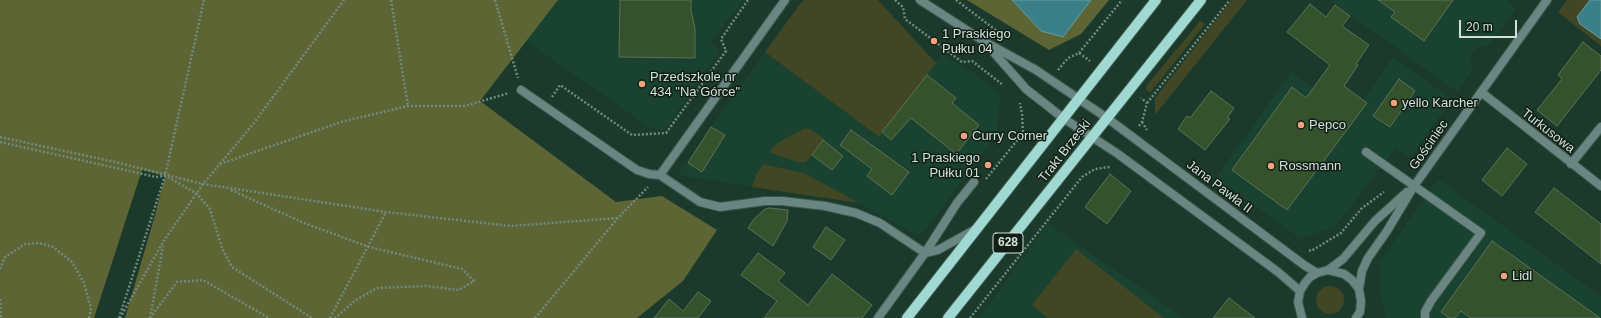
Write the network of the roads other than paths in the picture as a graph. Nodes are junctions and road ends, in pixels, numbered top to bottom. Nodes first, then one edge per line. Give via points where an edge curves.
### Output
1 (785, 0) edge
2 (920, 0) edge
3 (1156, 0) edge
4 (1200, 0) edge
5 (1548, 0) edge
6 (985, 42) junction
7 (521, 90) road end
8 (1481, 92) junction
9 (1078, 99) junction
10 (1063, 118) junction
11 (1107, 118) junction
12 (1601, 127) edge
13 (1093, 136) junction
14 (1366, 152) dead end
15 (1571, 164) junction
16 (660, 175) junction
17 (974, 182) road end
18 (1414, 186) junction
19 (1601, 186) edge
20 (976, 229) junction
21 (925, 253) junction
22 (1328, 270) junction
23 (1317, 272) junction
24 (1359, 289) junction
25 (1300, 290) junction
26 (1360, 316) edge
27 (878, 318) edge
28 (907, 318) edge
29 (948, 318) edge
30 (1302, 318) edge
31 (1425, 318) edge

1 - 16 street
2 - 6 street
3 - 9 main road, Trakt Brzeski / 628
4 - 11 main road, Trakt Brzeski / 628
5 - 8 street, Gościniec
6 - 9 street, Jana Pawła II via 1036,70
6 - 10 street via 1026,89
7 - 16 street via 637,170
8 - 15 street, Turkusowa
8 - 18 street, Gościniec
9 - 10 main road, Trakt Brzeski / 628
9 - 11 street, Jana Pawła II
10 - 13 street
10 - 20 main road, Trakt Brzeski / 628
11 - 13 main road, Trakt Brzeski / 628
11 - 23 street, Jana Pawła II via 1291,256
12 - 15 street
13 - 25 street
13 - 29 main road, Trakt Brzeski / 628
14 - 18 street
15 - 19 street, Turkusowa
16 - 21 street via 700,202 720,207 782,201 856,213 880,223
17 - 21 street via 957,203
18 - 22 street, Gościniec via 1375,221 1343,259
18 - 24 street, Gościniec via 1368,258 1362,270
18 - 31 street via 1481,233 1431,301
20 - 21 street via 938,250
20 - 28 main road, Trakt Brzeski / 628
21 - 27 street
22 - 23 street
22 - 24 street via 1344,274
23 - 25 street
24 - 26 street, Gościniec
25 - 30 street via 1298,302

